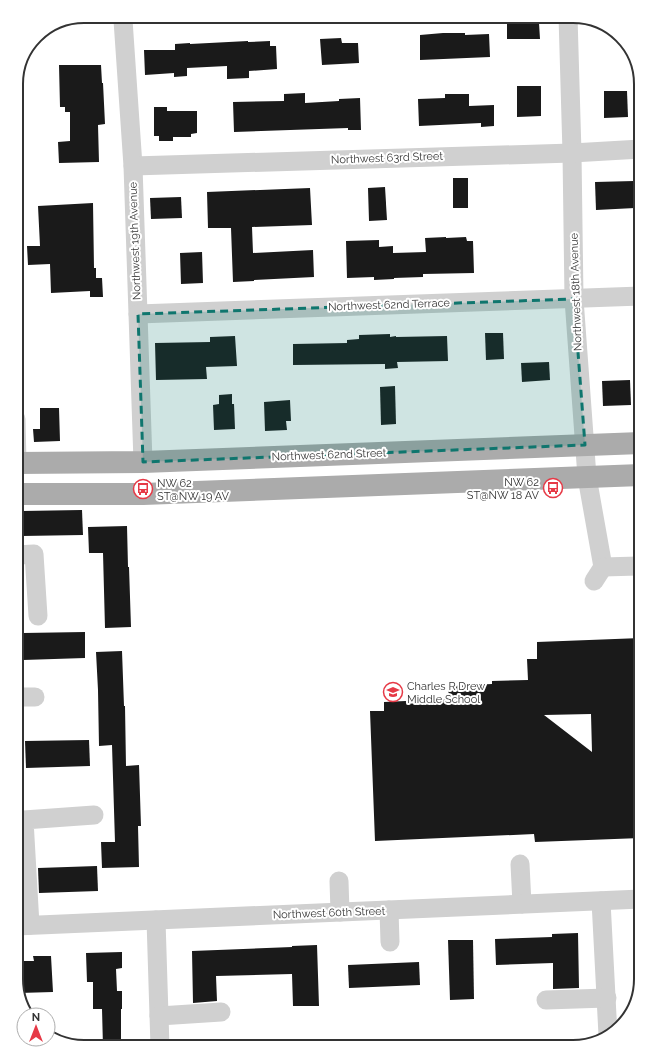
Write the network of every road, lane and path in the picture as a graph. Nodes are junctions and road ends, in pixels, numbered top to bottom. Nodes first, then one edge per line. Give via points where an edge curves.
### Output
1 (124, 23) edge
2 (568, 23) edge
3 (634, 149) edge
4 (572, 153) junction
5 (132, 166) junction
6 (634, 296) edge
7 (574, 299) junction
8 (138, 314) junction
9 (634, 443) edge
10 (585, 444) junction
11 (143, 462) junction
12 (23, 463) edge
13 (634, 475) edge
14 (587, 477) junction
15 (23, 494) edge
16 (23, 555) edge
17 (634, 567) edge
18 (38, 616) dead end
19 (23, 697) edge
20 (35, 697) dead end
21 (94, 816) dead end
22 (520, 864) dead end
23 (338, 881) dead end
24 (634, 899) edge
25 (602, 901) junction
26 (522, 904) junction
27 (389, 910) junction
28 (340, 912) junction
29 (156, 920) junction
30 (23, 925) edge
31 (390, 942) dead end
32 (607, 998) junction
33 (546, 1000) dead end
34 (221, 1012) dead end
35 (159, 1016) junction
36 (608, 1029) edge
37 (160, 1040) edge

1 - 5 street, Northwest 19th Avenue
2 - 4 street, Northwest 18th Avenue
3 - 4 street, Northwest 63rd Street
4 - 5 street, Northwest 63rd Street
4 - 7 street, Northwest 18th Avenue
5 - 8 street, Northwest 19th Avenue
6 - 7 street, Northwest 62nd Terrace
7 - 8 street, Northwest 62nd Terrace
7 - 10 street, Northwest 18th Avenue
8 - 11 street, Northwest 19th Avenue
9 - 10 main road, Northwest 62nd Street
10 - 11 main road, Northwest 62nd Street
10 - 14 street, Northwest 18th Avenue
11 - 12 main road, Northwest 62nd Street
13 - 14 main road
14 - 15 main road via 144,494
14 - 17 street, Northwest 18th Avenue via 598,574
16 - 18 street via 34,554
19 - 20 street
21 - 30 street via 24,820
22 - 26 street
23 - 28 street
24 - 25 street, Northwest 60th Street
25 - 26 street, Northwest 60th Street
25 - 32 street
26 - 27 street, Northwest 60th Street
27 - 28 street, Northwest 60th Street
27 - 31 street
28 - 29 street, Northwest 60th Street
29 - 30 street, Northwest 60th Street
29 - 35 street
32 - 33 street
32 - 36 street
34 - 35 street
35 - 37 street

